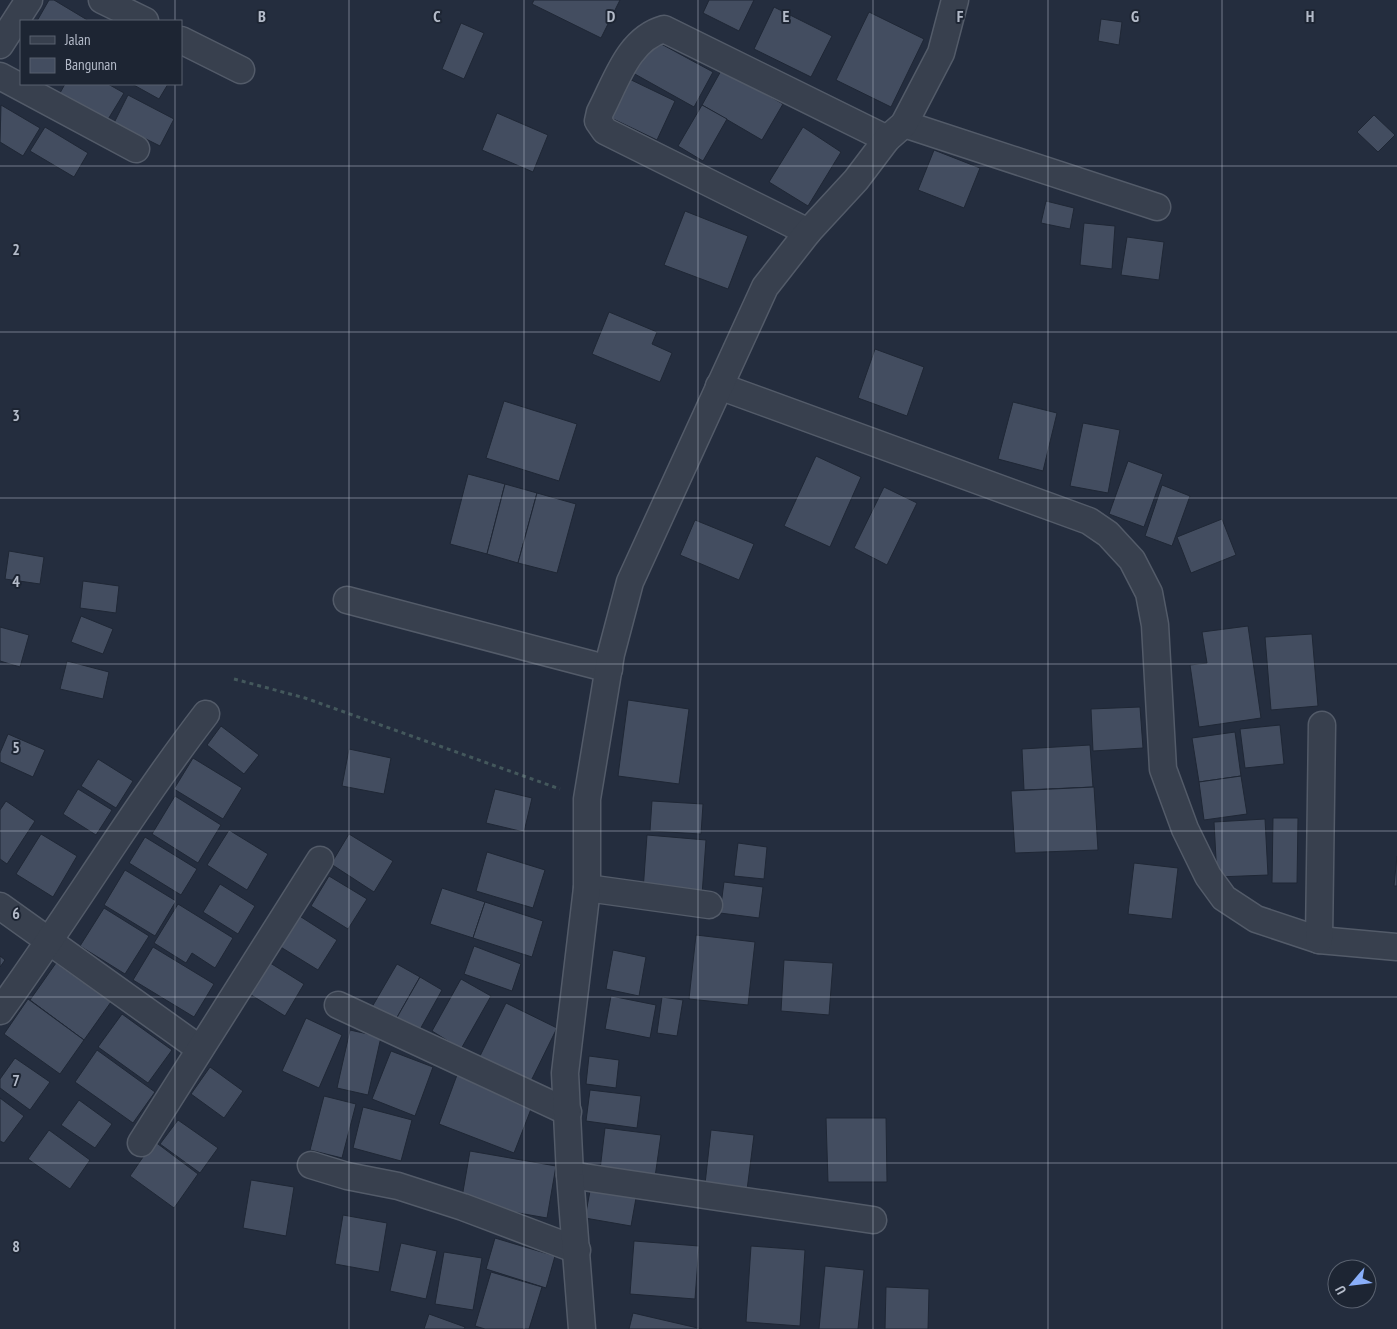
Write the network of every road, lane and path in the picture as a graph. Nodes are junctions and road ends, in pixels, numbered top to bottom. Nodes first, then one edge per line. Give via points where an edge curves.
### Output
1 (29, 0) edge
2 (102, 0) edge
3 (955, 0) edge
4 (142, 20) edge
5 (182, 40) edge
6 (0, 45) edge
7 (241, 70) dead end
8 (0, 76) edge
9 (895, 131) junction
10 (136, 149) dead end
11 (1157, 208) dead end
12 (808, 232) junction
13 (719, 386) junction
14 (347, 600) dead end
15 (609, 669) junction
16 (234, 679) dead end
17 (206, 714) dead end
18 (1322, 725) dead end
19 (587, 799) junction
20 (320, 860) dead end
21 (587, 888) junction
22 (709, 905) dead end
23 (0, 906) edge
24 (1319, 940) junction
25 (50, 942) junction
26 (1397, 947) edge
27 (338, 1005) dead end
28 (0, 1010) edge
29 (200, 1048) junction
30 (568, 1112) junction
31 (141, 1143) dead end
32 (311, 1165) dead end
33 (570, 1176) junction
34 (873, 1220) dead end
35 (577, 1250) junction
36 (582, 1329) edge

1 - 6 street
2 - 4 street
3 - 9 street via 941,53
5 - 7 street
8 - 10 street
9 - 11 street
9 - 12 street
9 - 12 street via 664,29 652,33 634,47 600,112 598,121 606,131
12 - 13 street via 765,288
13 - 15 street via 630,582
13 - 24 street via 1089,521 1108,534 1132,560 1149,593 1163,769 1184,830 1208,876 1224,898 1256,919
14 - 15 street
15 - 19 street
16 - 19 path via 305,698
17 - 25 street via 173,757
18 - 24 street
19 - 21 street
20 - 29 street
21 - 22 street
21 - 30 street via 566,1073
23 - 25 street
24 - 26 street
25 - 28 street
25 - 29 street
27 - 30 street
29 - 31 street
30 - 33 street
32 - 35 street via 398,1186
33 - 34 street
33 - 35 street
35 - 36 street

